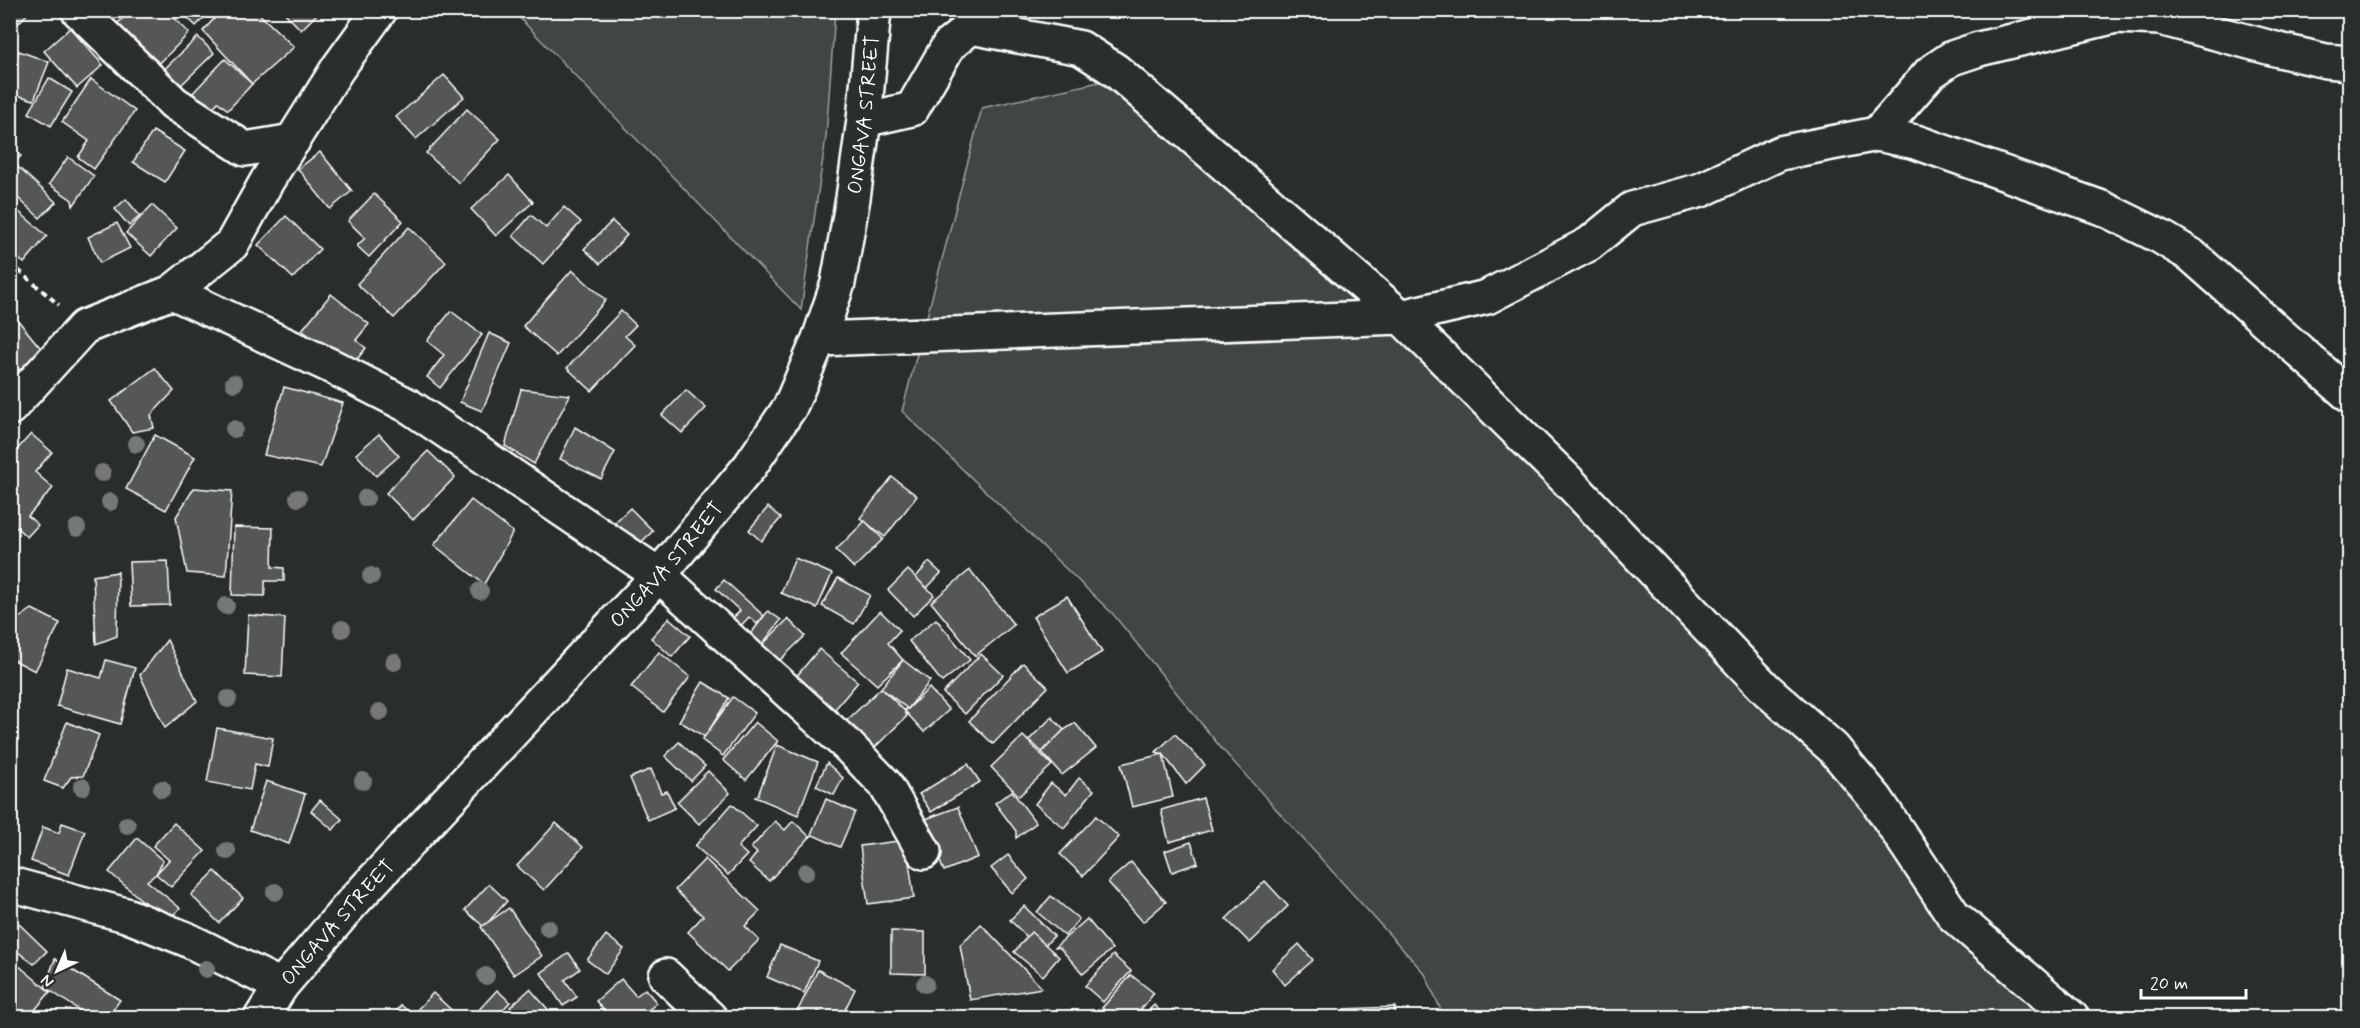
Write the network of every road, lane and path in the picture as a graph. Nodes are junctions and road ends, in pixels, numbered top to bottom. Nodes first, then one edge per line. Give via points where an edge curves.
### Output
1 (78, 10) edge
2 (380, 10) edge
3 (874, 10) edge
4 (2349, 63) edge
5 (864, 120) junction
6 (1876, 134) junction
7 (293, 141) junction
8 (10, 263) edge
9 (172, 292) junction
10 (1401, 317) junction
11 (84, 327) junction
12 (819, 339) junction
13 (2349, 396) edge
14 (10, 408) edge
15 (659, 575) junction
16 (924, 852) dead end
17 (10, 884) edge
18 (666, 975) dead end
19 (281, 986) junction
20 (261, 1017) edge
21 (710, 1017) edge
22 (2072, 1017) edge

1 - 7 street via 174,103 245,149
2 - 7 street
3 - 5 street, ONGAVA STREET
4 - 6 street via 2279,50 2160,18 2116,16 1952,58 1930,73
5 - 10 street via 912,109 949,45 971,27 1081,48 1115,70
5 - 12 street, ONGAVA STREET via 838,283
6 - 10 street via 1780,153 1701,190 1632,209 1589,244 1487,297
6 - 13 street via 1916,142 2102,208 2161,237 2192,255
7 - 9 street via 232,244
8 - 11 path
9 - 11 street
9 - 15 street via 409,406
10 - 12 street
10 - 22 street via 1570,483 1767,690 1833,748 1876,798 1954,916
11 - 14 street
12 - 15 street, ONGAVA STREET via 790,407 771,437
15 - 16 street via 885,784
15 - 19 street, ONGAVA STREET via 353,902
17 - 19 street via 126,915 186,939
18 - 21 street
19 - 20 street, ONGAVA STREET

